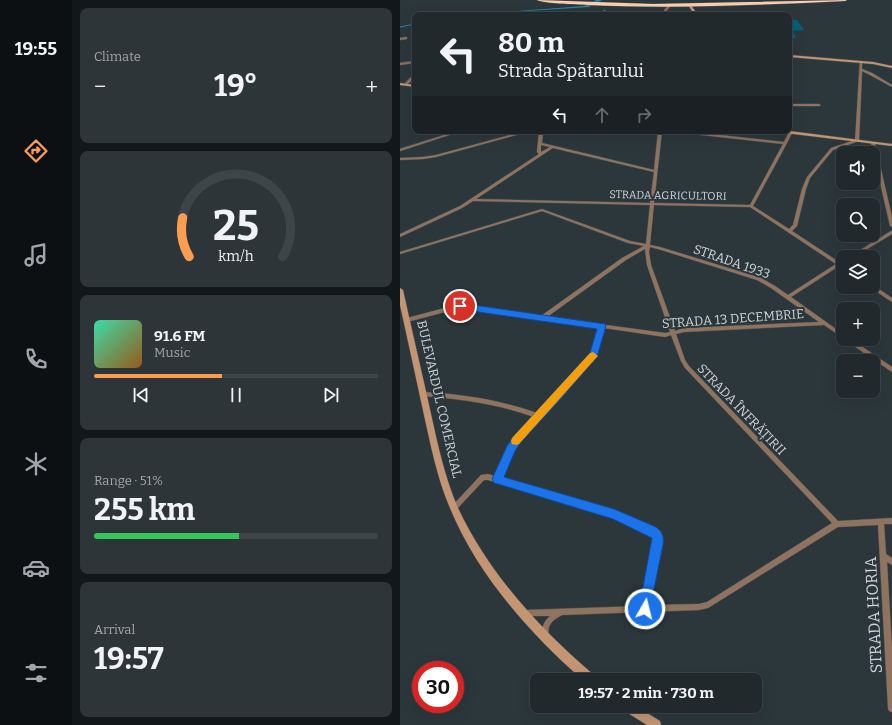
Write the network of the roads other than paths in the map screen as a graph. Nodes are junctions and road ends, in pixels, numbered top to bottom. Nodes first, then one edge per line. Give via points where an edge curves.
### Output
1 (538, 0) edge
2 (685, 0) edge
3 (846, 0) edge
4 (795, 1) edge
5 (711, 2) edge
6 (670, 5) junction
7 (689, 5) junction
8 (665, 12) edge
9 (694, 12) edge
10 (406, 38) dead end
11 (400, 39) edge
12 (792, 56) edge
13 (412, 62) edge
14 (861, 62) junction
15 (400, 64) edge
16 (892, 66) edge
17 (861, 70) junction
18 (412, 78) edge
19 (400, 84) edge
20 (406, 84) junction
21 (412, 85) edge
22 (892, 86) edge
23 (792, 105) edge
24 (819, 105) dead end
25 (792, 133) edge
26 (451, 134) edge
27 (518, 134) edge
28 (541, 134) edge
29 (660, 134) edge
30 (702, 134) edge
31 (790, 134) edge
32 (857, 141) junction
33 (785, 143) junction
34 (873, 143) junction
35 (541, 144) junction
36 (892, 145) edge
37 (552, 146) junction
38 (400, 150) edge
39 (541, 154) junction
40 (400, 159) edge
41 (655, 171) junction
42 (474, 200) junction
43 (546, 201) junction
44 (652, 204) junction
45 (751, 206) junction
46 (542, 210) junction
47 (892, 226) edge
48 (789, 231) junction
49 (892, 232) edge
50 (400, 236) edge
51 (648, 246) junction
52 (862, 250) edge
53 (400, 253) edge
54 (836, 261) edge
55 (836, 269) edge
56 (400, 290) edge
57 (880, 292) edge
58 (788, 297) junction
59 (892, 300) edge
60 (543, 317) junction
61 (407, 320) junction
62 (824, 323) junction
63 (602, 326) junction
64 (836, 331) edge
65 (674, 332) junction
66 (857, 346) edge
67 (892, 370) edge
68 (423, 394) junction
69 (538, 416) junction
70 (498, 479) junction
71 (454, 508) junction
72 (881, 521) junction
73 (892, 521) edge
74 (837, 524) junction
75 (883, 556) junction
76 (892, 562) edge
77 (645, 609) junction
78 (560, 612) junction
79 (525, 613) junction
80 (548, 640) junction
81 (583, 673) edge
82 (892, 708) edge
83 (637, 713) edge
84 (656, 725) edge

1 - 6 highway via 585,4
2 - 7 street
3 - 4 highway
4 - 5 highway
5 - 7 highway
6 - 7 highway
6 - 8 street
7 - 9 main road
10 - 11 street
12 - 14 main road
13 - 15 street
14 - 16 main road
14 - 17 street
17 - 22 street
17 - 32 street
18 - 20 street
19 - 20 main road
20 - 21 main road
23 - 24 street
25 - 32 main road
26 - 38 street
27 - 40 street via 436,156
28 - 35 street
29 - 41 street, STRADA ÎNFRĂȚIRII
30 - 33 street
31 - 33 street
32 - 34 main road
32 - 48 street via 832,149 807,180 796,223
33 - 45 street
34 - 36 main road
34 - 47 street
35 - 37 street
35 - 39 street
37 - 39 street
37 - 41 street
39 - 42 street
41 - 44 street, STRADA ÎNFRĂȚIRII
42 - 43 street, STRADA AGRICULTORI
42 - 50 street
43 - 44 street, STRADA AGRICULTORI
43 - 46 street
44 - 45 street, STRADA AGRICULTORI
44 - 51 street, STRADA ÎNFRĂȚIRII
45 - 48 street
46 - 51 street, STRADA 1933 via 629,242
46 - 53 street
48 - 54 street
49 - 52 street
51 - 58 street, STRADA 1933 via 759,279
51 - 60 street via 634,253
51 - 65 street, STRADA ÎNFRĂȚIRII via 649,265
55 - 58 street
56 - 61 main road, BULEVARDUL COMERCIAL
57 - 59 street
58 - 62 street, STRADA 1933
60 - 61 street, STRADA 13 DECEMBRIE via 460,306
60 - 63 street, STRADA 13 DECEMBRIE
61 - 68 main road, BULEVARDUL COMERCIAL
62 - 64 street, STRADA 1933
62 - 65 street, STRADA 13 DECEMBRIE
63 - 65 street, STRADA 13 DECEMBRIE via 665,335
63 - 69 street via 594,355
65 - 74 street, STRADA ÎNFRĂȚIRII via 687,367
66 - 67 street
68 - 69 street via 477,400
68 - 71 main road, BULEVARDUL COMERCIAL via 438,462
69 - 70 street via 517,439
70 - 71 street via 483,477
70 - 77 street via 614,514 657,534 658,545
71 - 79 main road, BULEVARDUL COMERCIAL via 468,537
72 - 73 street
72 - 74 street
72 - 75 street, STRADA HORIA
74 - 77 street via 708,605
75 - 76 street
75 - 82 street, STRADA HORIA
77 - 78 street
78 - 79 street
78 - 80 street via 547,623 545,630
79 - 80 main road, BULEVARDUL COMERCIAL
80 - 81 main road, BULEVARDUL COMERCIAL
83 - 84 main road

